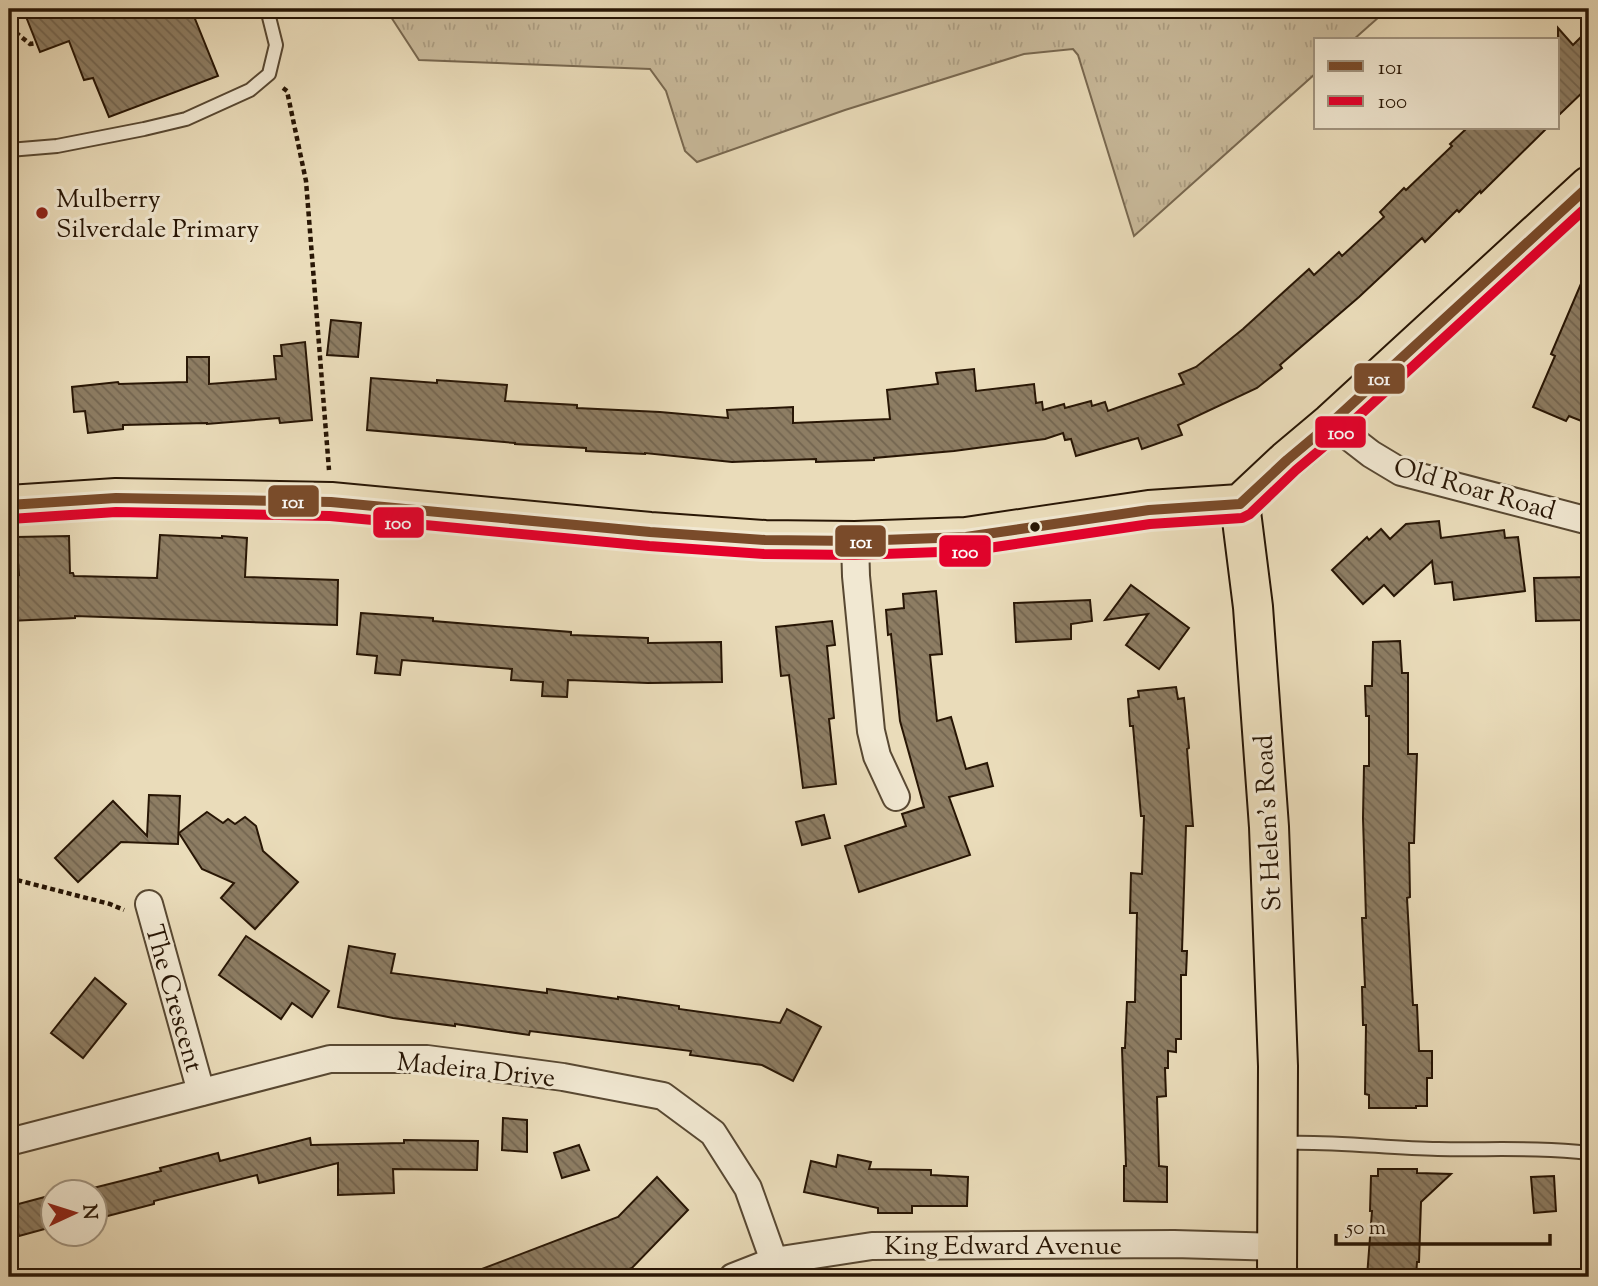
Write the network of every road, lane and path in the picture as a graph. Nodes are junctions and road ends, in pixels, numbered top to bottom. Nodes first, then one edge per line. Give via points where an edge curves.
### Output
1 (267, 9) edge
2 (9, 27) edge
3 (36, 43) dead end
4 (269, 74) junction
5 (9, 150) edge
6 (1589, 186) edge
7 (1331, 423) junction
8 (331, 502) junction
9 (1240, 504) junction
10 (9, 505) edge
11 (1589, 521) edge
12 (855, 541) junction
13 (896, 797) dead end
14 (9, 878) edge
15 (151, 913) joint
16 (201, 1092) junction
17 (9, 1142) edge
18 (1278, 1143) junction
19 (1589, 1153) edge
20 (774, 1261) junction
21 (1277, 1262) edge
22 (733, 1277) edge

1 - 4 lane via 276,45
2 - 3 path via 30,44
4 - 5 lane via 250,90 186,119 57,146
4 - 8 path via 286,91 306,181
6 - 7 main road
7 - 9 main road
7 - 11 street, Old Roar Road via 1401,472
8 - 10 main road via 116,498
8 - 12 main road via 650,532
9 - 12 main road via 1149,510 966,537
9 - 18 main road, St Helen's Road via 1253,607 1269,827
12 - 13 street via 871,731
14 - 15 path
15 - 16 street, The Crescent
16 - 17 street, Madeira Drive
16 - 20 street, Madeira Drive via 330,1059 427,1059 663,1096 713,1133 748,1188
18 - 19 lane
18 - 21 main road, St Helen's Road
20 - 21 street, King Edward Avenue via 872,1246 1174,1244
20 - 22 street, King Edward Avenue

